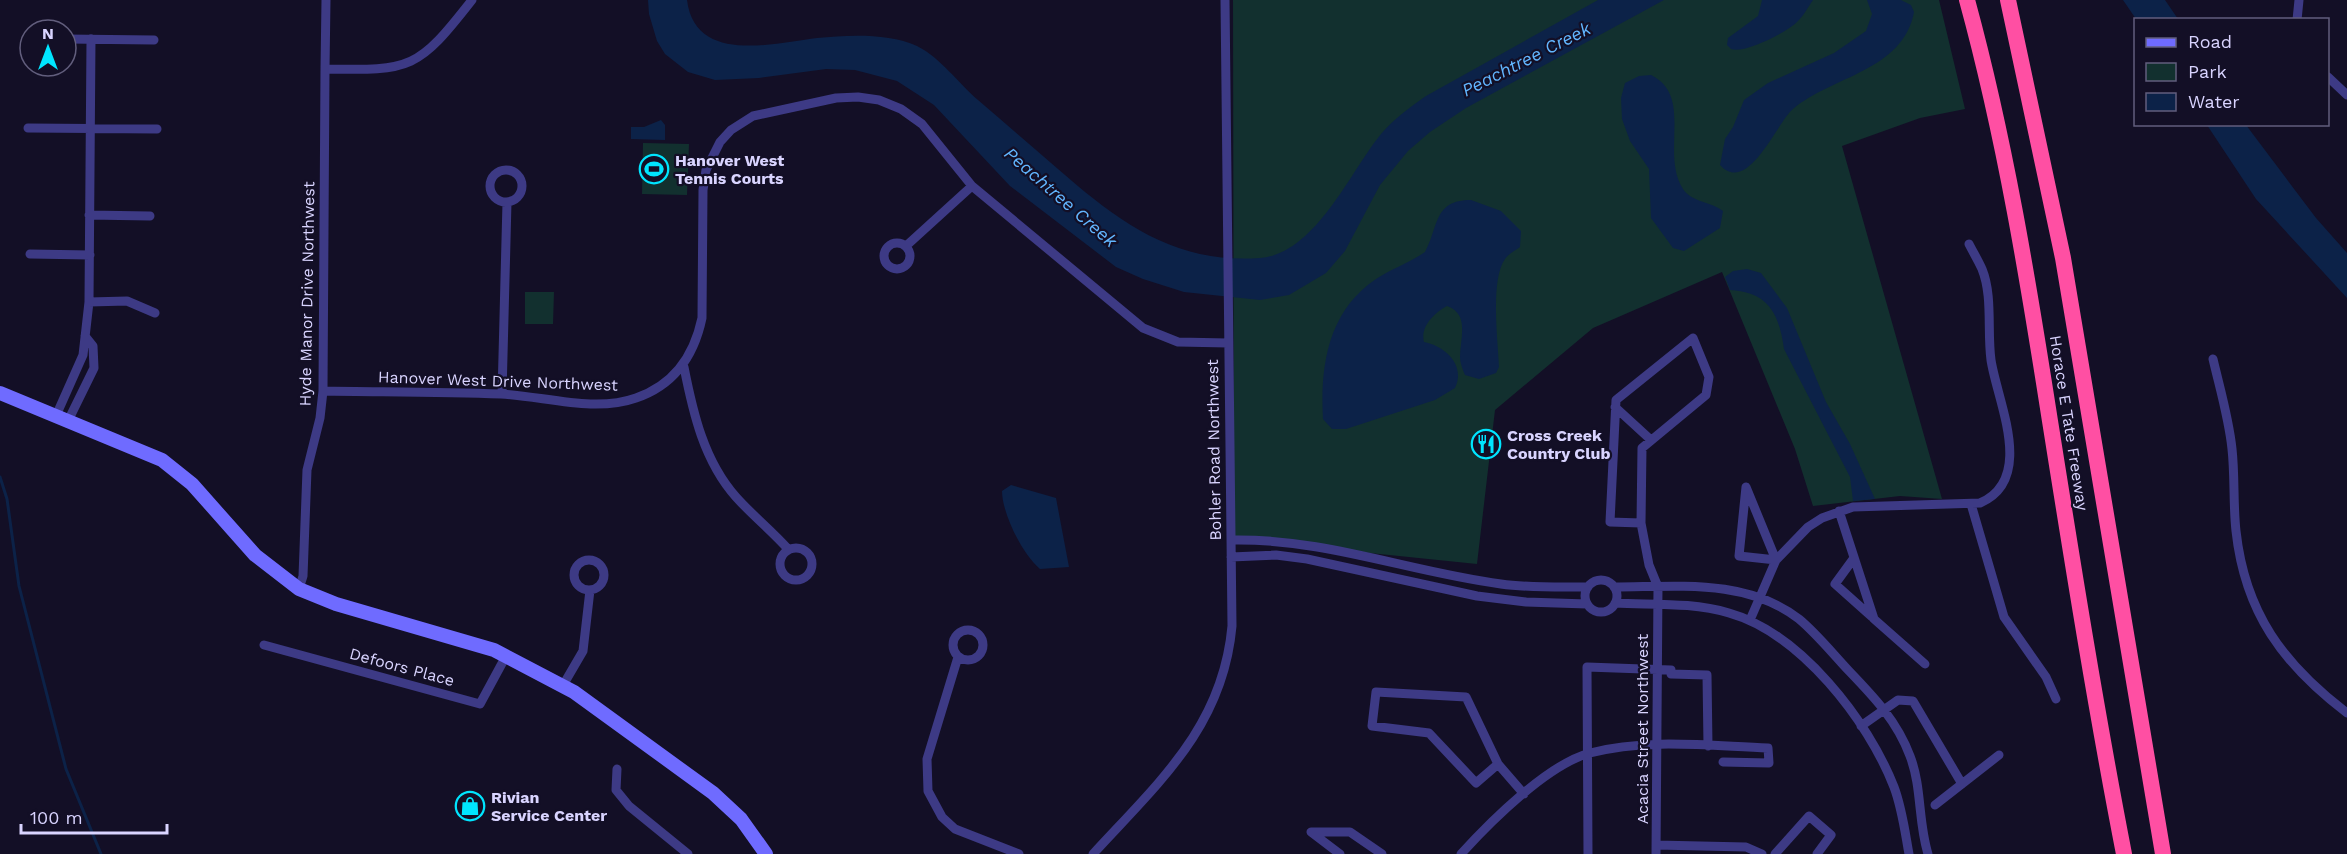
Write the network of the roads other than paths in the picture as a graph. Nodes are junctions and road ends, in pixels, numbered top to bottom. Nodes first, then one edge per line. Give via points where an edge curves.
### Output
1 (326, 0) edge
2 (472, 0) edge
3 (1225, 0) edge
4 (1967, 0) edge
5 (2008, 0) edge
6 (2299, 0) edge
7 (2298, 18) edge
8 (78, 39) edge
9 (91, 39) junction
10 (154, 40) dead end
11 (325, 69) junction
12 (2329, 78) edge
13 (2347, 94) edge
14 (28, 128) dead end
15 (91, 128) junction
16 (157, 129) dead end
17 (972, 186) junction
18 (507, 202) dead end
19 (89, 215) junction
20 (150, 216) dead end
21 (1969, 244) dead end
22 (906, 246) dead end
23 (30, 254) dead end
24 (90, 255) junction
25 (89, 302) junction
26 (155, 313) dead end
27 (85, 336) junction
28 (1228, 343) junction
29 (2213, 359) dead end
30 (684, 367) junction
31 (323, 391) junction
32 (0, 393) edge
33 (502, 394) junction
34 (1615, 407) junction
35 (61, 420) junction
36 (1651, 440) junction
37 (1971, 504) junction
38 (1839, 511) junction
39 (1641, 523) junction
40 (1231, 540) junction
41 (788, 549) dead end
42 (1231, 557) junction
43 (1854, 558) junction
44 (1776, 560) junction
45 (1588, 587) junction
46 (1614, 587) junction
47 (1658, 587) junction
48 (299, 589) junction
49 (590, 590) dead end
50 (1761, 597) junction
51 (1615, 603) junction
52 (1587, 604) junction
53 (1658, 605) junction
54 (1874, 619) junction
55 (1750, 620) junction
56 (264, 645) dead end
57 (506, 656) junction
58 (958, 657) dead end
59 (1925, 663) dead end
60 (1657, 668) junction
61 (562, 687) junction
62 (2056, 699) dead end
63 (1885, 709) junction
64 (2347, 713) edge
65 (1861, 726) junction
66 (1657, 744) junction
67 (1708, 746) junction
68 (1588, 753) junction
69 (1999, 755) dead end
70 (1723, 762) dead end
71 (1498, 764) junction
72 (617, 770) dead end
73 (1962, 784) junction
74 (1524, 794) junction
75 (1935, 805) dead end
76 (1656, 850) edge
77 (688, 854) edge
78 (765, 854) edge
79 (1019, 854) edge
80 (1093, 854) edge
81 (1340, 854) edge
82 (1382, 854) edge
83 (1461, 854) edge
84 (1588, 854) edge
85 (1762, 854) edge
86 (1775, 854) edge
87 (1817, 854) edge
88 (1909, 854) edge
89 (1928, 854) edge
90 (2124, 854) edge
91 (2163, 854) edge

1 - 11 street, Hyde Manor Drive Northwest
2 - 11 street via 433,48 406,64 374,70
3 - 28 street, Bohler Road Northwest
4 - 90 highway, Horace E Tate Freeway via 2025,262
5 - 91 highway, Horace E Tate Freeway via 2063,258
6 - 7 street
8 - 9 street
9 - 10 street
9 - 15 street
11 - 31 street, Hyde Manor Drive Northwest
12 - 13 street
14 - 15 street
15 - 16 street
15 - 19 street
17 - 22 street
17 - 28 street, Hanover West Drive Northwest via 1143,328 1178,342
17 - 30 street, Hanover West Drive Northwest via 922,124 879,100 836,98 765,112 743,122 720,142 706,170 702,318
18 - 33 street
19 - 20 street
19 - 24 street
21 - 37 street via 1985,279 1992,361 2010,442 2002,486 1989,499
23 - 24 street
24 - 25 street
25 - 26 street via 128,300
25 - 27 street
27 - 35 street via 83,355
27 - 35 street via 93,346 94,368
28 - 40 street, Bohler Road Northwest
29 - 64 street via 2232,446 2235,529 2246,584 2279,649 2299,673
30 - 33 street, Hanover West Drive Northwest via 652,391 618,403
30 - 41 street via 700,439 720,475 737,498
31 - 33 street, Hanover West Drive Northwest
31 - 48 street, Hyde Manor Drive Northwest via 308,470 303,576
32 - 35 street
34 - 36 street
34 - 36 street via 1616,399 1693,338 1709,377 1706,395
34 - 39 street via 1610,522
35 - 48 street via 147,453 178,471 255,555
36 - 39 street, Acacia Street Northwest via 1642,448
37 - 38 street via 1881,505
37 - 62 street via 2004,617 2046,677
38 - 43 street
38 - 44 street via 1808,527
39 - 47 street, Acacia Street Northwest via 1649,565
40 - 42 street, Bohler Road Northwest
40 - 45 street via 1314,545 1501,584
42 - 52 street via 1276,555 1477,596
42 - 80 street, Bohler Road Northwest via 1230,652 1205,722 1176,764
43 - 54 street
43 - 54 street via 1835,584
44 - 44 street via 1739,556 1746,487 1750,498
44 - 50 street
45 - 46 street via 1601,580
45 - 52 street
46 - 47 street
46 - 51 street
47 - 50 street via 1721,588
47 - 53 street, Acacia Street Northwest
48 - 57 street
49 - 61 street via 583,651
50 - 55 street
50 - 63 street via 1810,630
51 - 52 street via 1601,612
51 - 53 street
53 - 55 street via 1707,608
53 - 60 street, Acacia Street Northwest
54 - 59 street
55 - 65 street via 1802,655
56 - 57 street, Defoors Place via 480,704
57 - 61 street
58 - 79 street via 927,759 928,791 942,817 955,829
60 - 66 street, Acacia Street Northwest
60 - 67 street via 1671,670 1671,674 1707,675
60 - 68 street via 1587,667
61 - 78 street via 650,745 713,793 741,819
63 - 65 street
63 - 73 street via 1898,700 1913,701
63 - 89 street via 1910,757
65 - 88 street via 1894,789
66 - 67 street
66 - 68 street
66 - 76 street, Acacia Street Northwest
67 - 70 street via 1768,748 1769,763
68 - 74 street via 1554,770
68 - 84 street
69 - 73 street
71 - 71 street via 1466,697 1377,692 1372,726 1429,733 1476,783
71 - 74 street
72 - 77 street via 616,790 629,806
73 - 75 street
74 - 83 street
76 - 85 street via 1746,847
81 - 82 street via 1311,832 1350,832
86 - 87 street via 1809,816 1831,836

